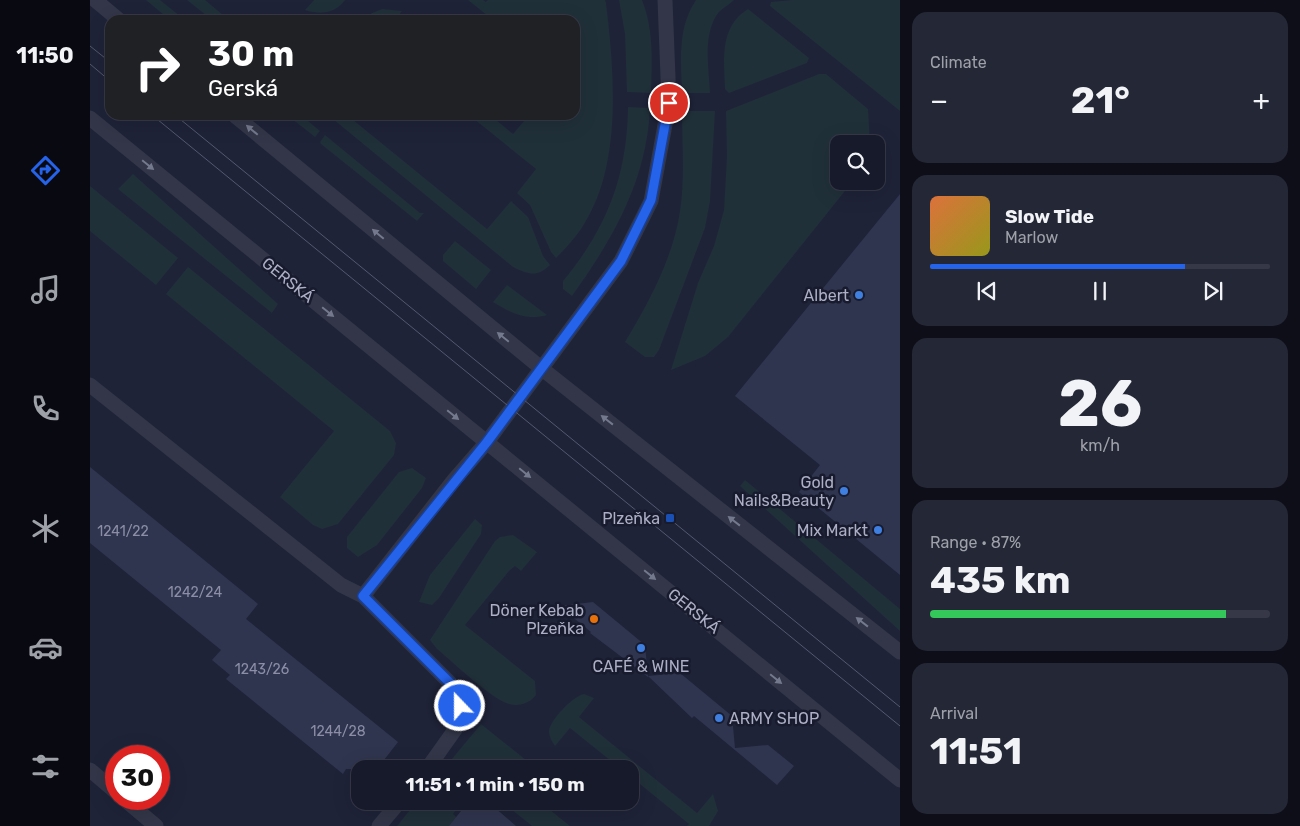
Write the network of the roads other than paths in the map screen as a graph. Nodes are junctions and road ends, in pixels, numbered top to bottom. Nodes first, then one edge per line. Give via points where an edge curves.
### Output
1 (95, 0) edge
2 (665, 0) edge
3 (113, 15) edge
4 (90, 118) edge
5 (240, 120) edge
6 (541, 368) junction
7 (90, 385) edge
8 (487, 442) junction
9 (363, 596) junction
10 (900, 652) edge
11 (433, 760) edge
12 (90, 770) edge
13 (900, 780) edge
14 (105, 783) edge
15 (137, 810) edge
16 (392, 810) edge
17 (156, 826) edge
18 (379, 826) edge

1 - 3 street
2 - 6 street via 669,103 651,200 621,261
4 -> 8 street, GERSKÁ
6 -> 5 street
6 - 8 street
10 -> 6 street
7 - 9 street via 341,585
8 - 9 street
8 -> 13 street, GERSKÁ
9 - 11 street via 451,684 460,701 459,724
12 - 14 street
15 - 17 street
16 - 18 street

